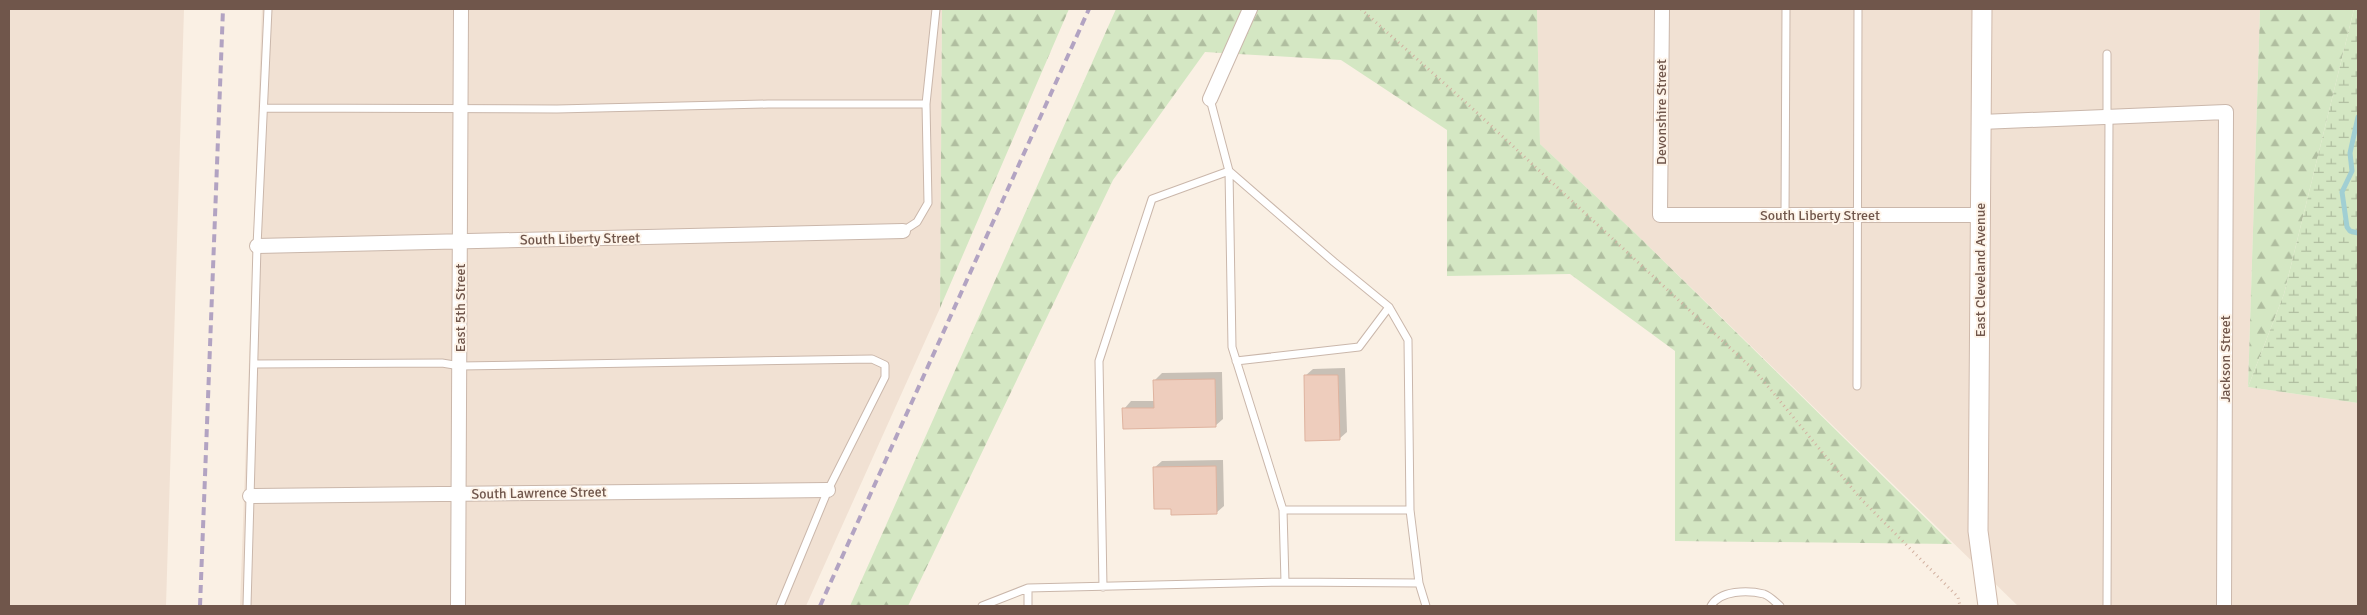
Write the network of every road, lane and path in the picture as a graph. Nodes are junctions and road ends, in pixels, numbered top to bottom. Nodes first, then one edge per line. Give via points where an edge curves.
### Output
1 (268, 9) edge
2 (461, 9) edge
3 (936, 9) edge
4 (1250, 9) edge
5 (1361, 9) edge
6 (1662, 9) edge
7 (1786, 9) edge
8 (1858, 9) edge
9 (1982, 9) edge
10 (2107, 54) dead end
11 (1210, 99) joint
12 (926, 104) junction
13 (264, 108) junction
14 (461, 108) junction
15 (2108, 118) junction
16 (1981, 122) junction
17 (1229, 171) junction
18 (1980, 214) junction
19 (1660, 215) joint
20 (1785, 215) junction
21 (1857, 215) junction
22 (902, 231) joint
23 (460, 242) junction
24 (257, 246) junction
25 (1389, 307) junction
26 (1236, 361) junction
27 (254, 364) junction
28 (460, 366) junction
29 (1857, 386) dead end
30 (828, 490) junction
31 (460, 494) junction
32 (250, 496) junction
33 (1283, 510) junction
34 (1410, 510) junction
35 (1978, 531) junction
36 (1285, 582) junction
37 (1419, 583) junction
38 (1103, 587) junction
39 (1028, 588) junction
40 (247, 606) edge
41 (458, 606) edge
42 (780, 606) edge
43 (984, 606) edge
44 (1028, 606) edge
45 (1426, 606) edge
46 (1711, 606) edge
47 (1780, 606) edge
48 (1960, 606) edge
49 (1988, 606) edge
50 (1996, 606) edge
51 (2107, 606) edge
52 (2224, 606) edge

1 - 13 lane
2 - 14 street, East 5th Street
3 - 12 lane
4 - 11 street
5 - 48 path via 1756,372 1860,498 1958,596
6 - 19 street, Devonshire Street
7 - 20 lane
8 - 21 lane
9 - 16 main road, East Cleveland Avenue
10 - 15 lane
11 - 17 lane
12 - 14 lane
12 - 22 lane via 928,203 917,222
13 - 14 lane
13 - 24 lane
14 - 23 street, East 5th Street
15 - 16 street
15 - 51 lane
15 - 52 street, Jackson Street via 2226,112
16 - 18 main road, East Cleveland Avenue
17 - 25 lane
17 - 26 lane via 1232,347
17 - 38 lane via 1152,199 1099,361
18 - 21 street, South Liberty Street
18 - 35 main road, East Cleveland Avenue
19 - 20 street, South Liberty Street
20 - 21 street, South Liberty Street
21 - 29 lane
22 - 23 street, South Liberty Street
23 - 24 street, South Liberty Street
23 - 28 street, East 5th Street
24 - 27 lane
25 - 26 lane via 1359,347
25 - 34 lane via 1408,340
26 - 33 lane
27 - 28 lane via 442,363
27 - 32 lane
28 - 30 lane via 872,359 885,364 885,377
28 - 31 street, East 5th Street
30 - 31 street, South Lawrence Street
30 - 42 lane
31 - 32 street, South Lawrence Street
31 - 41 street, East 5th Street
32 - 40 lane
33 - 34 lane
33 - 36 lane
34 - 37 lane
35 - 49 main road, East Cleveland Avenue
35 - 50 main road, East Cleveland Avenue
36 - 37 lane
36 - 38 lane
37 - 45 lane
38 - 39 lane
39 - 43 lane
39 - 44 lane
46 - 47 lane via 1724,596 1740,591 1766,595

